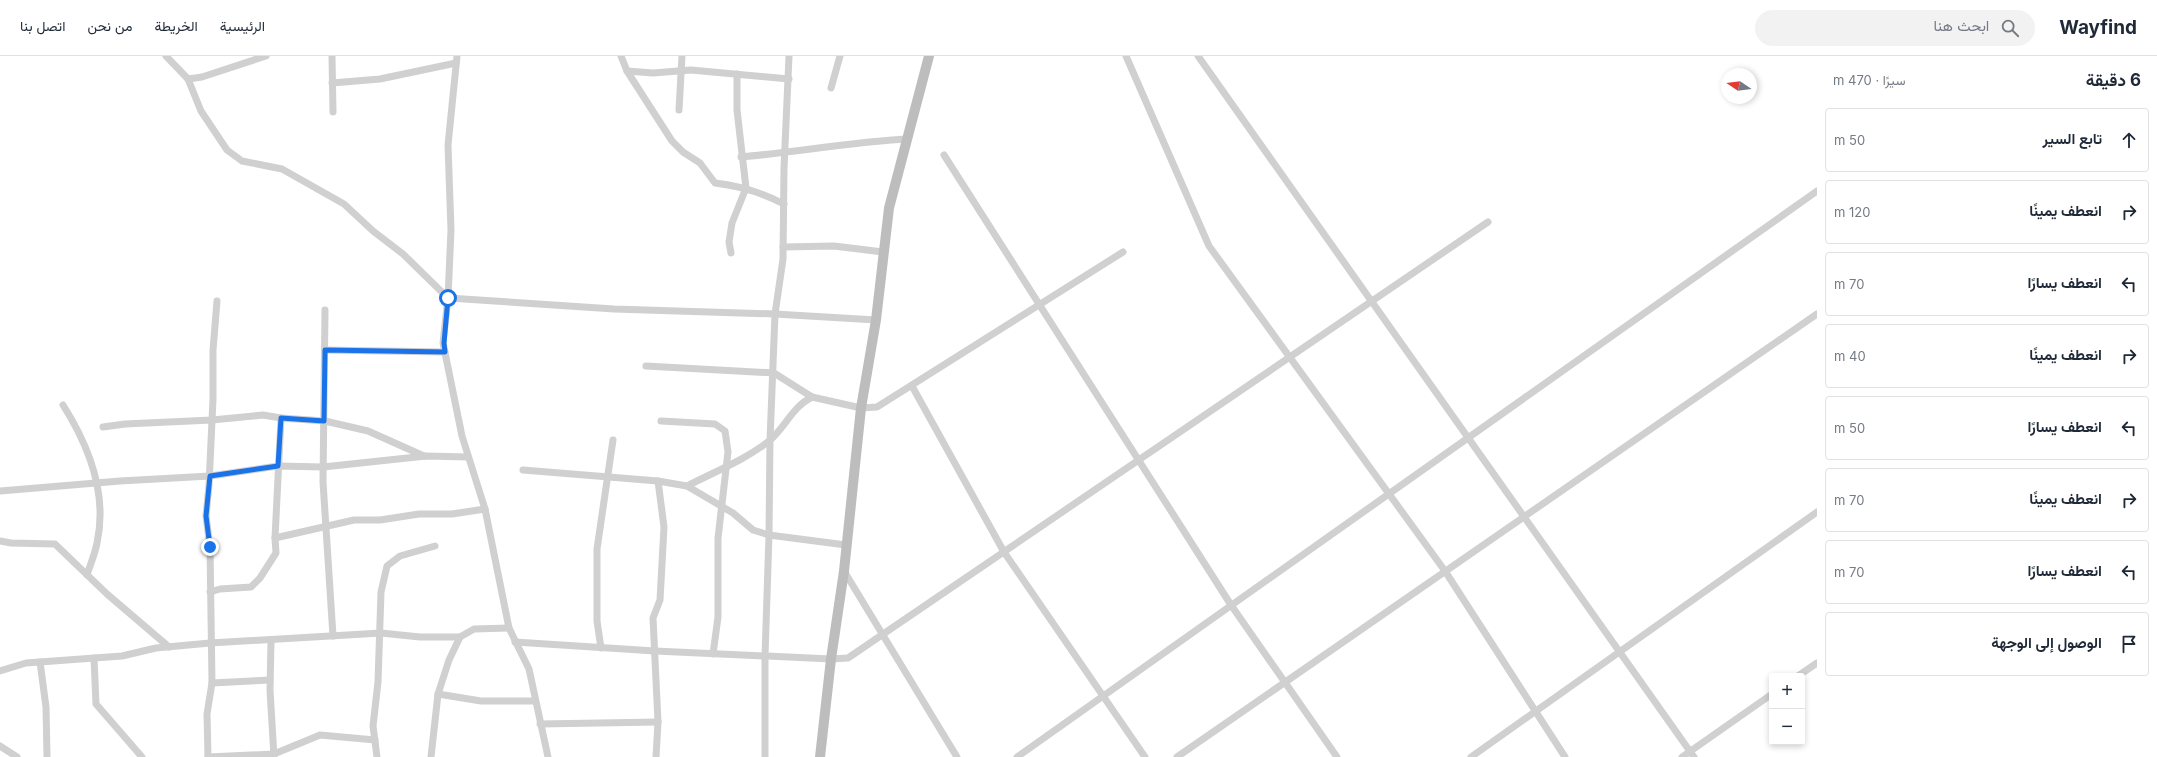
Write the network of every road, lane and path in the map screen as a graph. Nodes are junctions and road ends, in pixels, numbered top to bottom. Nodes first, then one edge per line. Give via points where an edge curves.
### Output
1 (166, 56) edge
2 (266, 56) edge
3 (332, 56) edge
4 (621, 56) edge
5 (682, 56) edge
6 (789, 56) edge
7 (840, 56) edge
8 (929, 56) edge
9 (1126, 56) edge
10 (1198, 56) edge
11 (457, 60) edge
12 (627, 71) junction
13 (680, 71) junction
14 (737, 74) junction
15 (188, 79) junction
16 (789, 79) junction
17 (332, 83) junction
18 (832, 88) dead end
19 (679, 110) dead end
20 (333, 112) dead end
21 (907, 139) junction
22 (785, 153) junction
23 (944, 156) dead end
24 (741, 157) junction
25 (746, 188) junction
26 (1817, 191) edge
27 (784, 204) junction
28 (1488, 222) dead end
29 (783, 247) junction
30 (883, 252) junction
31 (1123, 252) dead end
32 (731, 253) dead end
33 (448, 298) junction
34 (217, 302) dead end
35 (1372, 302) junction
36 (1040, 306) junction
37 (324, 310) dead end
38 (775, 314) junction
39 (1817, 314) edge
40 (876, 320) junction
41 (325, 350) junction
42 (445, 352) junction
43 (1290, 357) junction
44 (646, 366) dead end
45 (774, 374) junction
46 (912, 386) junction
47 (812, 397) junction
48 (63, 405) dead end
49 (861, 408) junction
50 (281, 418) junction
51 (212, 420) junction
52 (324, 421) junction
53 (661, 422) dead end
54 (103, 428) dead end
55 (1468, 438) junction
56 (613, 440) dead end
57 (770, 440) junction
58 (426, 456) junction
59 (468, 457) junction
60 (1139, 460) junction
61 (278, 466) junction
62 (725, 466) junction
63 (323, 467) junction
64 (523, 470) dead end
65 (210, 476) junction
66 (608, 477) junction
67 (658, 481) junction
68 (98, 483) junction
69 (687, 486) junction
70 (0, 492) edge
71 (1389, 494) junction
72 (720, 506) junction
73 (485, 509) junction
74 (1817, 512) edge
75 (1524, 516) junction
76 (326, 527) junction
77 (769, 535) junction
78 (275, 538) junction
79 (0, 540) edge
80 (846, 545) junction
81 (435, 546) dead end
82 (1004, 552) junction
83 (844, 571) junction
84 (1445, 572) junction
85 (87, 575) junction
86 (210, 592) junction
87 (1232, 605) junction
88 (509, 628) junction
89 (381, 633) junction
90 (882, 634) junction
91 (333, 636) junction
92 (460, 637) junction
93 (272, 640) junction
94 (515, 642) junction
95 (210, 643) junction
96 (169, 646) junction
97 (601, 648) junction
98 (655, 651) junction
99 (1620, 652) junction
100 (713, 654) junction
101 (765, 656) junction
102 (94, 658) junction
103 (831, 659) junction
104 (40, 662) junction
105 (1817, 663) edge
106 (0, 671) edge
107 (1802, 673) edge
108 (270, 680) junction
109 (1285, 682) junction
110 (212, 683) junction
111 (438, 694) junction
112 (1103, 696) junction
113 (1769, 696) edge
114 (535, 701) junction
115 (1535, 712) junction
116 (658, 722) junction
117 (540, 724) junction
118 (375, 740) junction
119 (0, 746) edge
120 (1692, 754) edge
121 (274, 756) edge
122 (17, 757) edge
123 (47, 757) edge
124 (142, 757) edge
125 (208, 757) edge
126 (377, 757) edge
127 (431, 757) edge
128 (548, 757) edge
129 (656, 757) edge
130 (765, 757) edge
131 (820, 757) edge
132 (957, 757) edge
133 (1017, 757) edge
134 (1145, 757) edge
135 (1177, 757) edge
136 (1337, 757) edge
137 (1471, 757) edge
138 (1565, 757) edge
139 (1682, 757) edge

1 - 15 street
2 - 15 street via 202,77
3 - 17 street
4 - 12 street
5 - 13 street
6 - 16 street
7 - 18 street
8 - 21 street
9 - 43 street via 1209,246
10 - 35 street
11 - 17 street via 380,79
11 - 33 street via 448,145 452,230
12 - 13 street
12 - 25 street via 672,141 683,152 700,163 715,183
13 - 14 street
13 - 19 street
14 - 16 street
14 - 24 street
15 - 33 street via 201,111 227,150 242,161 282,169 344,204 403,254
16 - 22 street
17 - 20 street
21 - 22 street via 825,145
21 - 30 street via 889,208
22 - 24 street
22 - 27 street
23 - 36 street
24 - 25 street
25 - 27 street
25 - 32 street via 732,223 729,242
26 - 55 street
27 - 29 street
28 - 35 street
29 - 30 street via 834,246
29 - 38 street
30 - 40 street
31 - 36 street
33 - 38 street
33 - 42 street
34 - 51 street
35 - 43 street
35 - 55 street
36 - 46 street
36 - 60 street
37 - 41 street
38 - 40 street
38 - 45 street
39 - 75 street
40 - 49 street
41 - 42 street
41 - 52 street
42 - 59 street
43 - 60 street
43 - 71 street
44 - 45 street
45 - 47 street
45 - 57 street
46 - 49 street via 877,407
46 - 82 street
47 - 49 street
47 - 57 street via 804,400
48 - 68 street via 79,430
49 - 80 street
50 - 51 street via 263,415
50 - 52 street
50 - 61 street
51 - 54 street via 125,424
51 - 65 street
52 - 58 street via 368,431
52 - 63 street
53 - 62 street via 714,424 725,431 728,452
55 - 71 street
55 - 75 street
56 - 66 street
57 - 62 street
57 - 77 street
58 - 59 street
58 - 63 street
59 - 73 street
60 - 82 street
60 - 87 street
61 - 63 street
61 - 65 street
61 - 78 street
62 - 69 street
62 - 72 street
63 - 76 street
64 - 66 street
65 - 68 street
65 - 86 street via 206,516 210,547
66 - 67 street
66 - 97 street via 597,549 597,621
67 - 69 street
67 - 98 street via 664,527 660,600 653,618
68 - 70 street
68 - 85 street via 100,511 97,542
69 - 72 street
71 - 84 street
71 - 87 street
72 - 77 street via 753,530
72 - 100 street via 718,617
73 - 76 street via 452,514 419,514 380,520 354,520
73 - 88 street
74 - 99 street
75 - 84 street
75 - 99 street
76 - 78 street
76 - 91 street
77 - 80 street
77 - 101 street
78 - 86 street via 276,553 260,578 251,586
79 - 85 street via 11,543 55,544
80 - 83 street
81 - 89 street via 400,556 386,566 381,592
82 - 90 street
82 - 112 street
83 - 90 street
83 - 103 street
84 - 109 street
84 - 115 street
85 - 96 street
86 - 95 street
87 - 109 street
87 - 112 street
88 - 92 street via 474,629
88 - 94 street
89 - 91 street
89 - 92 street via 420,637
89 - 118 street via 373,726
90 - 103 street via 848,658
90 - 132 street
91 - 93 street
92 - 111 street
93 - 95 street
93 - 108 street
94 - 97 street
94 - 114 street via 529,669
95 - 96 street
95 - 110 street
96 - 102 street via 122,656
97 - 98 street
98 - 100 street
98 - 116 street
99 - 115 street
99 - 120 street
100 - 101 street
101 - 103 street
101 - 130 street
102 - 104 street
102 - 124 street via 96,704
103 - 131 street
104 - 106 street via 26,663
104 - 123 street via 46,708
105 - 107 street
108 - 110 street
108 - 121 street
109 - 135 street
109 - 136 street
110 - 125 street via 207,714
111 - 114 street via 481,701
111 - 127 street
112 - 133 street
112 - 134 street
113 - 120 street
114 - 117 street
115 - 137 street
115 - 138 street
116 - 117 street
116 - 129 street
117 - 128 street
118 - 121 street via 320,735
118 - 126 street
119 - 122 street
120 - 139 street
121 - 125 street

